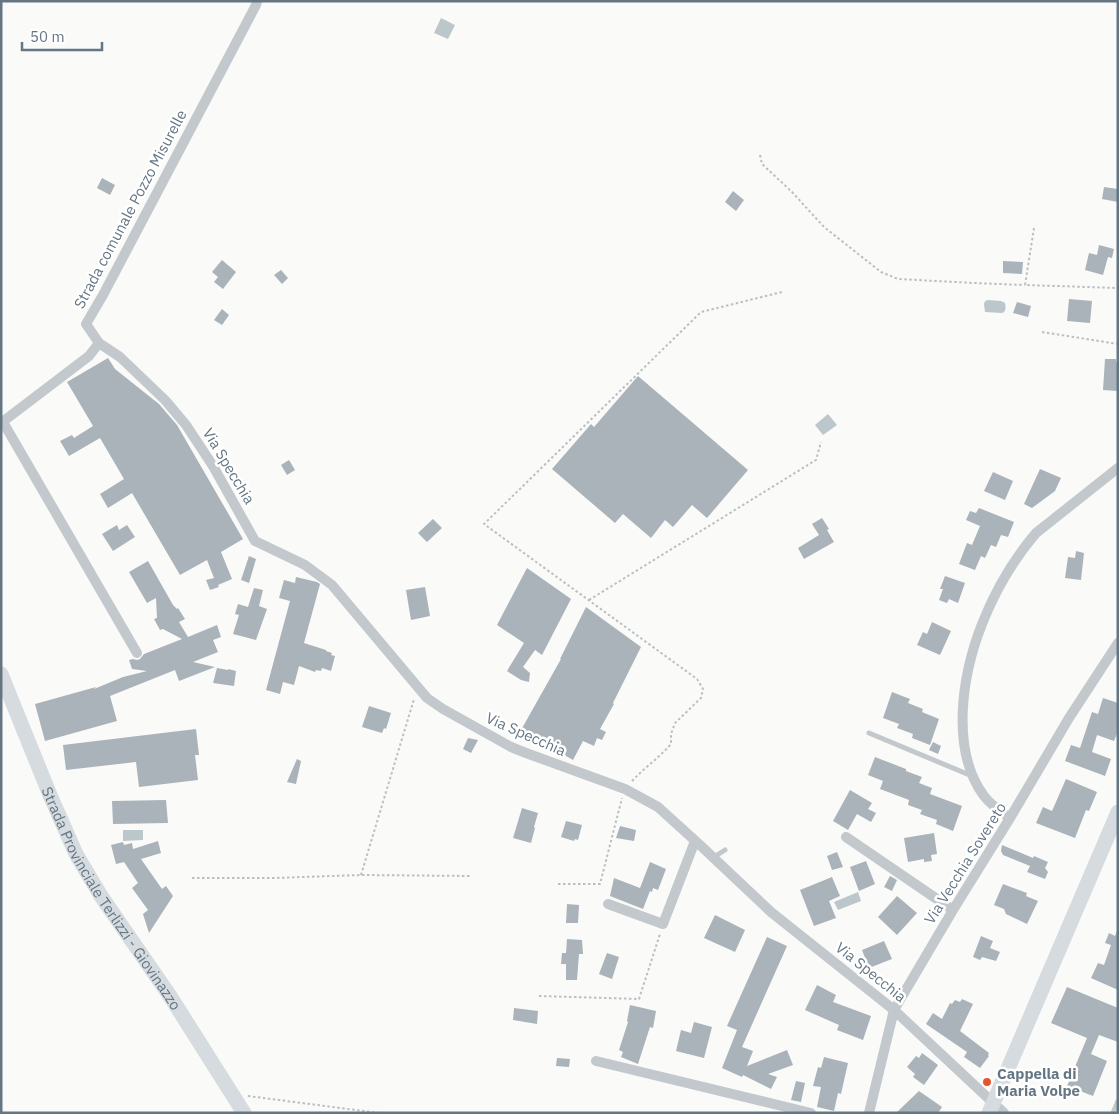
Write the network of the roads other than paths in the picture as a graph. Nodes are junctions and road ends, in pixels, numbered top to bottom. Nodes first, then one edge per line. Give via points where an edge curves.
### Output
1 (256, 1) edge
2 (99, 343) junction
3 (2, 422) edge
4 (1118, 468) edge
5 (1118, 643) edge
6 (137, 653) dead end
7 (1, 674) edge
8 (869, 733) dead end
9 (972, 776) junction
10 (1118, 812) edge
11 (1010, 818) junction
12 (846, 838) dead end
13 (695, 841) junction
14 (724, 850) dead end
15 (714, 857) junction
16 (608, 904) dead end
17 (953, 910) junction
18 (894, 1010) junction
19 (596, 1061) dead end
20 (1118, 1101) edge
21 (996, 1109) edge
22 (244, 1113) edge
23 (811, 1113) edge
24 (869, 1113) edge
25 (1113, 1113) edge

1 - 2 street, Strada comunale Pozzo Misurelle via 86,324
2 - 3 street via 89,356
2 - 13 street, Via Specchia via 120,357 186,425 255,541 305,565 332,585 427,698 526,754 625,789 658,808
3 - 6 street
4 - 9 street via 1036,533 1016,558 991,604 974,647 963,710 964,742
5 - 11 street, Via Vecchia Sovereto
7 - 22 main road, Strada Provinciale Terlizzi - Giovinazzo via 76,854 100,896 170,996
8 - 9 lane
9 - 11 street via 984,796
10 - 21 main road
11 - 17 street, Via Vecchia Sovereto
12 - 17 street
13 - 15 street, Via Specchia
13 - 16 street via 663,924
14 - 15 lane
15 - 18 street, Via Specchia via 771,912
17 - 18 street, Via Vecchia Sovereto
18 - 21 street, Via Specchia
18 - 24 street, Via Vecchia Sovereto
19 - 23 street
20 - 25 lane

